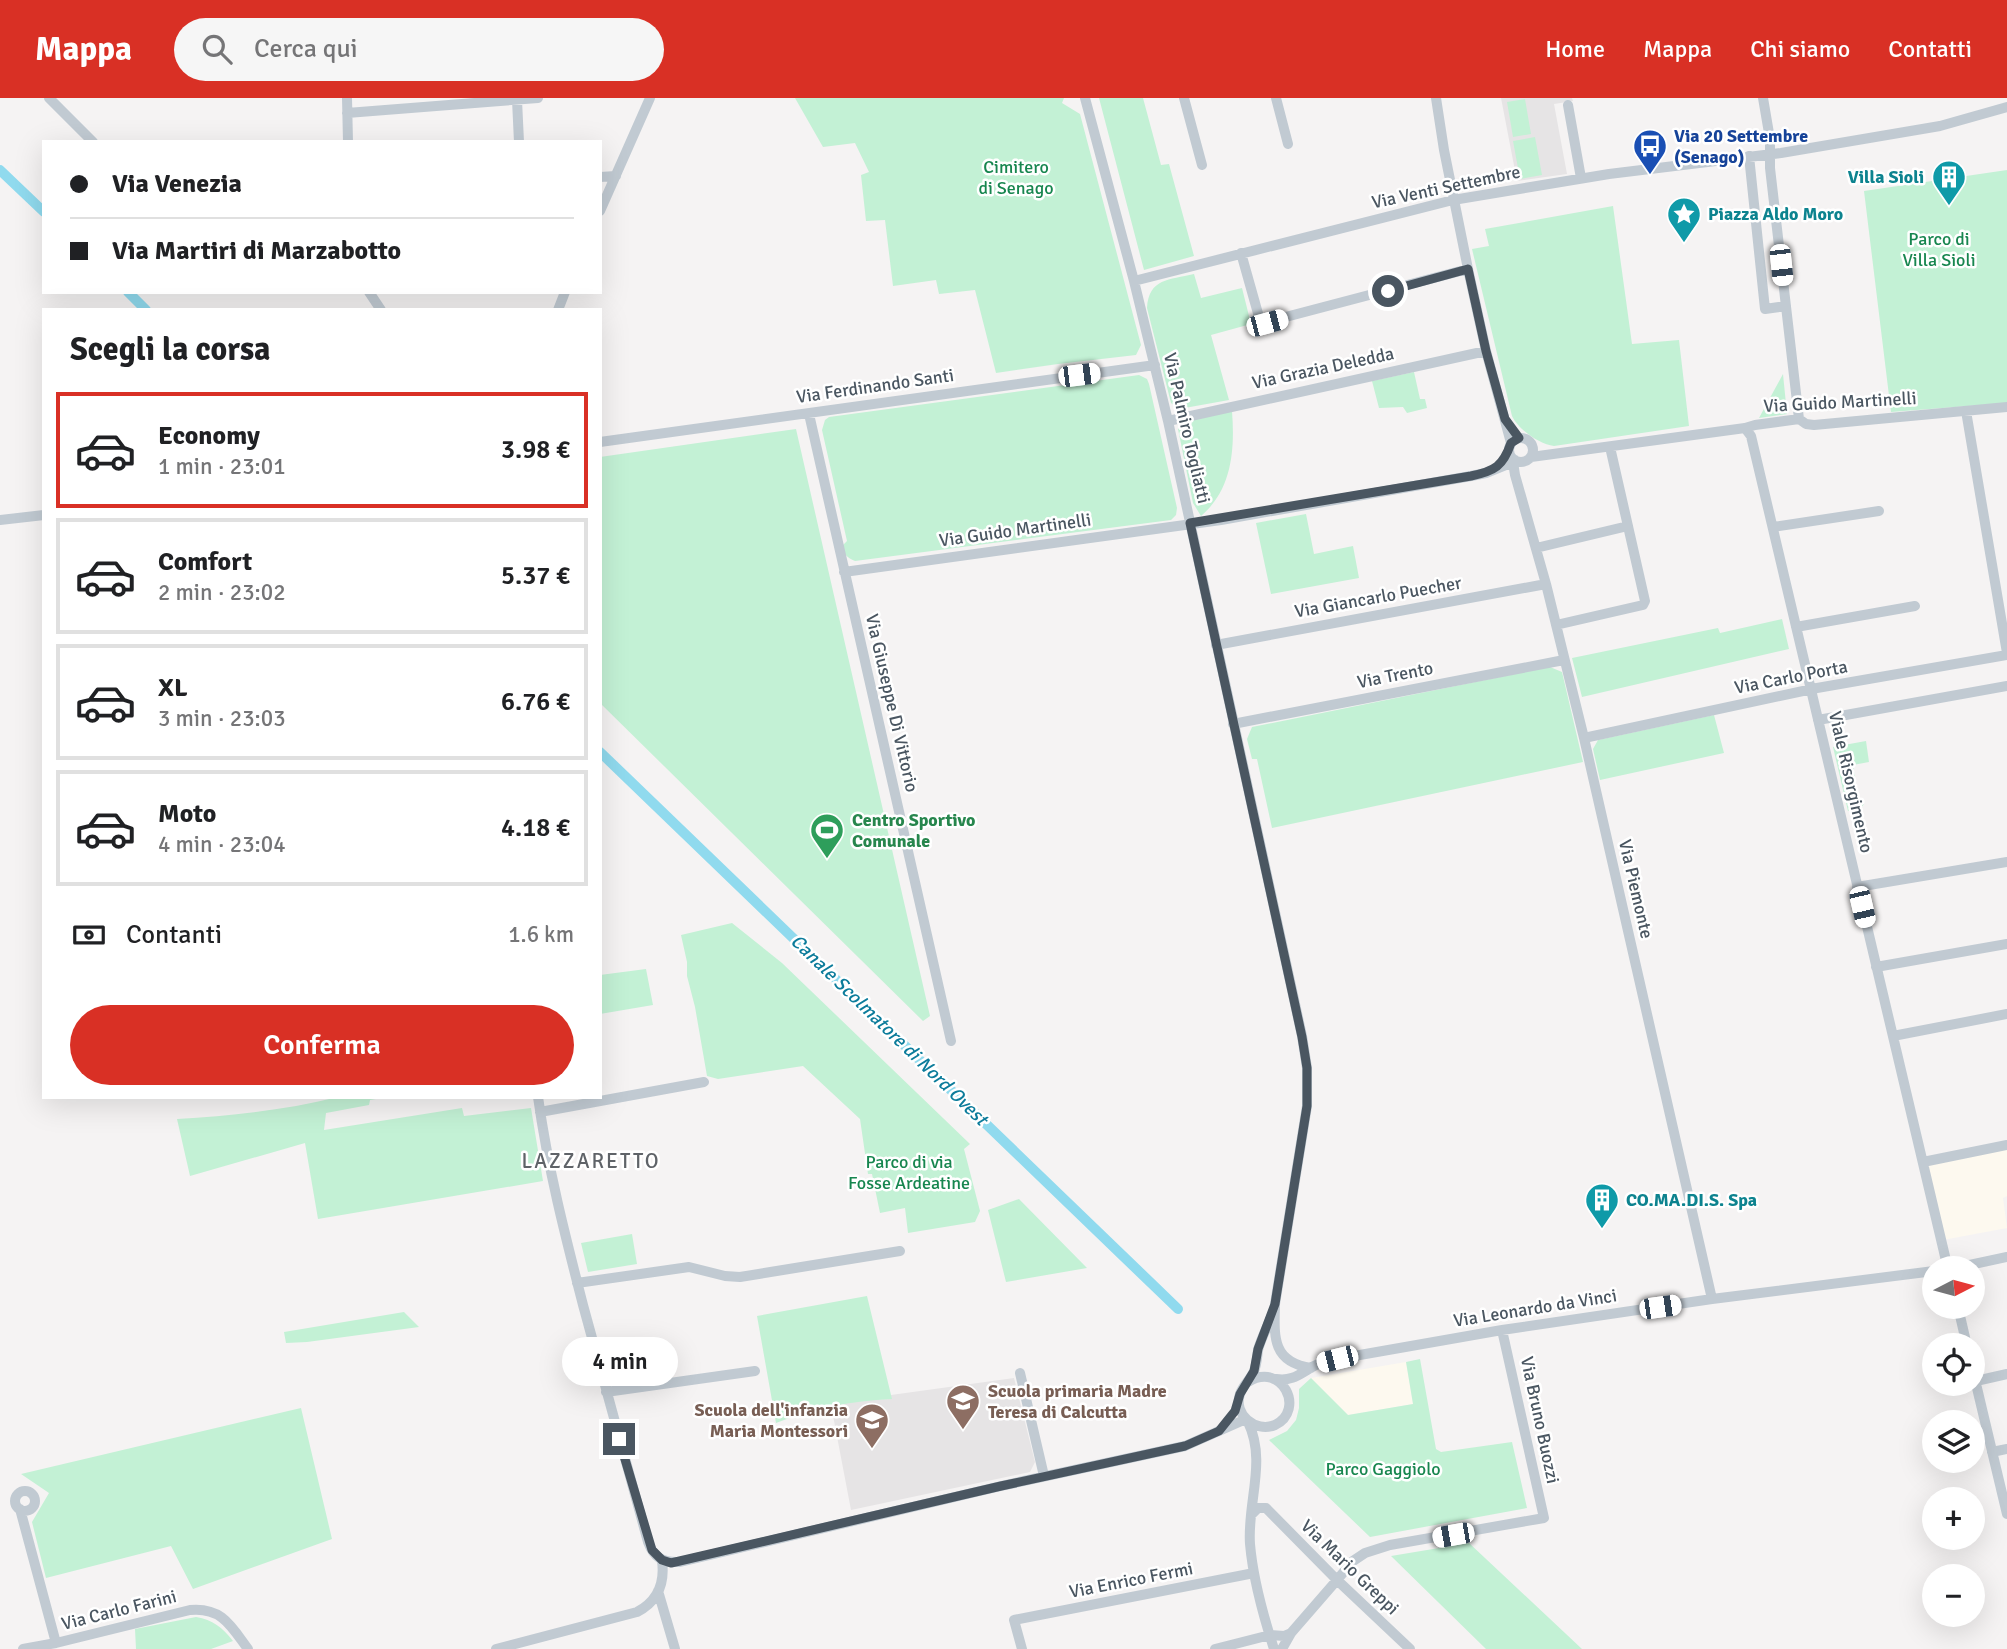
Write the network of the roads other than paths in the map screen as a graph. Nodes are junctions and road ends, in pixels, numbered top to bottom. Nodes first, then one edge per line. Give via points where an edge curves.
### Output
1 (49, 98) edge
2 (347, 98) edge
3 (538, 98) edge
4 (650, 98) edge
5 (1085, 98) edge
6 (1184, 98) edge
7 (1276, 98) edge
8 (1436, 98) edge
9 (1763, 98) edge
10 (517, 100) junction
11 (1568, 105) dead end
12 (2007, 107) edge
13 (347, 113) junction
14 (91, 140) edge
15 (348, 140) edge
16 (519, 140) edge
17 (1288, 144) dead end
18 (1770, 154) junction
19 (1749, 156) junction
20 (1202, 165) dead end
21 (616, 176) junction
22 (602, 177) edge
23 (1581, 178) junction
24 (1453, 200) junction
25 (602, 208) edge
26 (1241, 253) junction
27 (1468, 269) junction
28 (1134, 281) junction
29 (1786, 306) junction
30 (1486, 351) junction
31 (1155, 365) junction
32 (2007, 407) edge
33 (1966, 411) junction
34 (808, 414) junction
35 (1799, 419) junction
36 (1168, 421) junction
37 (1745, 428) junction
38 (602, 442) edge
39 (1610, 447) junction
40 (1513, 451) junction
41 (1531, 454) junction
42 (1494, 470) junction
43 (1519, 484) junction
44 (1879, 511) dead end
45 (42, 515) edge
46 (0, 520) edge
47 (1190, 523) junction
48 (1628, 526) junction
49 (1773, 527) junction
50 (1536, 548) junction
51 (2007, 564) edge
52 (1993, 567) junction
53 (844, 572) junction
54 (1546, 584) junction
55 (1915, 606) dead end
56 (1556, 625) junction
57 (1796, 627) junction
58 (1216, 645) junction
59 (2007, 653) edge
60 (1564, 660) junction
61 (2007, 686) edge
62 (1811, 690) junction
63 (1818, 720) junction
64 (1233, 724) junction
65 (1584, 738) junction
66 (2007, 862) edge
67 (1857, 887) junction
68 (2007, 944) edge
69 (1877, 967) junction
70 (2007, 1014) edge
71 (1893, 1036) junction
72 (951, 1041) dead end
73 (704, 1082) dead end
74 (538, 1099) edge
75 (540, 1112) junction
76 (2007, 1145) edge
77 (1923, 1162) junction
78 (900, 1251) dead end
79 (1947, 1256) edge
80 (2007, 1257) edge
81 (1985, 1262) edge
82 (1922, 1273) edge
83 (577, 1283) junction
84 (1712, 1299) junction
85 (1275, 1304) junction
86 (1503, 1330) junction
87 (1258, 1359) junction
88 (1311, 1368) junction
89 (755, 1371) dead end
90 (1020, 1373) dead end
91 (2007, 1374) edge
92 (1300, 1376) junction
93 (1273, 1378) junction
94 (1985, 1379) edge
95 (1248, 1382) junction
96 (606, 1392) junction
97 (1980, 1396) edge
98 (1289, 1397) junction
99 (1238, 1402) junction
100 (1247, 1420) junction
101 (1270, 1426) junction
102 (1219, 1431) junction
103 (2007, 1449) edge
104 (1993, 1452) junction
105 (1257, 1453) junction
106 (1044, 1476) junction
107 (1255, 1485) junction
108 (1266, 1508) junction
109 (25, 1509) dead end
110 (2007, 1514) edge
111 (1251, 1515) junction
112 (662, 1560) junction
113 (1254, 1573) junction
114 (1337, 1580) junction
115 (658, 1591) junction
116 (1291, 1633) junction
117 (1270, 1635) junction
118 (54, 1645) edge
119 (23, 1649) edge
120 (248, 1649) edge
121 (496, 1649) edge
122 (675, 1649) edge
123 (1022, 1649) edge
124 (1214, 1649) edge
125 (1274, 1649) edge
126 (1282, 1649) edge
127 (1409, 1649) edge

1 - 14 street
2 - 13 street
3 - 10 street
4 - 21 street
5 - 28 street, Via Palmiro Togliatti
6 - 20 street
7 - 17 street
8 - 24 street
9 - 18 street
10 - 13 street
10 - 16 street
11 - 23 street
12 - 18 street, Via Venti Settembre via 1940,126
13 - 15 street
18 - 19 street, Via Venti Settembre
18 - 29 street
19 - 23 street, Via Venti Settembre
19 - 29 street via 1765,309
21 - 22 street
21 - 25 street
23 - 24 street, Via Venti Settembre
24 - 26 street, Via Venti Settembre
24 - 27 street
26 - 27 street via 1263,323
26 - 28 street, Via Venti Settembre
27 - 30 street
28 - 31 street, Via Palmiro Togliatti
29 - 35 street
30 - 36 street, Via Grazia Deledda
30 - 40 street
31 - 34 street, Via Ferdinando Santi
31 - 36 street, Via Palmiro Togliatti
32 - 33 street, Via Guido Martinelli
33 - 35 street, Via Guido Martinelli via 1814,425
33 - 52 street
34 - 38 street, Via Ferdinando Santi
34 - 53 street, Via Giuseppe Di Vittorio
35 - 37 street, Via Guido Martinelli
36 - 47 street, Via Palmiro Togliatti
37 - 39 street, Via Guido Martinelli
37 - 49 street, Viale Risorgimento via 1751,436
39 - 41 street, Via Guido Martinelli
39 - 48 street
40 - 41 street, Via Guido Martinelli via 1522,462
40 - 41 street via 1528,440
40 - 42 street
40 - 43 street, Via Piemonte
41 - 43 street
42 - 43 street via 1508,472
42 - 47 street, Via Guido Martinelli
43 - 50 street, Via Piemonte
44 - 49 street
45 - 46 street
47 - 53 street, Via Guido Martinelli
47 - 58 street, Via Palmiro Togliatti
48 - 50 street
48 - 56 street via 1643,605
49 - 57 street, Viale Risorgimento
50 - 54 street, Via Piemonte
51 - 52 street
52 - 59 street
53 - 72 street, Via Giuseppe Di Vittorio
54 - 56 street, Via Piemonte
54 - 58 street, Via Giancarlo Puecher
55 - 57 street
56 - 60 street, Via Piemonte
57 - 62 street, Viale Risorgimento
58 - 64 street, Via Palmiro Togliatti
59 - 62 street, Via Carlo Porta
60 - 64 street, Via Trento
60 - 65 street, Via Piemonte
61 - 63 street
62 - 63 street, Viale Risorgimento
62 - 65 street, Via Carlo Porta
63 - 67 street, Viale Risorgimento
64 - 85 street, Via Palmiro Togliatti via 1307,1068 1303,1132
65 - 84 street, Via Piemonte
66 - 67 street
67 - 69 street, Viale Risorgimento
68 - 69 street
69 - 71 street, Viale Risorgimento
70 - 71 street
71 - 77 street, Viale Risorgimento
73 - 75 street
74 - 75 street
75 - 83 street
76 - 77 street
77 - 79 street, Viale Risorgimento
78 - 83 street via 740,1277 689,1266
80 - 81 street
82 - 84 street, Via Leonardo da Vinci
83 - 96 street
84 - 86 street, Via Leonardo da Vinci
85 - 87 street, Via Palmiro Togliatti
85 - 88 street, Via Palmiro Togliatti via 1276,1338 1283,1356
86 - 88 street, Via Leonardo da Vinci via 1337,1359
86 - 114 street, Via Bruno Buozzi via 1544,1518 1372,1550 1353,1561
87 - 93 street
87 - 95 street, Via Palmiro Togliatti
88 - 92 street, Via Leonardo da Vinci
89 - 96 street
90 - 106 street
91 - 94 street
92 - 93 street, Via Leonardo da Vinci via 1284,1381
92 - 98 street, Via Leonardo da Vinci
93 - 95 street
93 - 98 street
95 - 99 street
96 - 112 street via 648,1542
97 - 104 street
98 - 101 street via 1285,1416
99 - 100 street
99 - 102 street
100 - 101 street
100 - 102 street
100 - 105 street
101 - 105 street
102 - 106 street via 1185,1446
103 - 104 street
104 - 110 street
105 - 107 street
106 - 112 street via 680,1562
107 - 108 street, Via Mario Greppi
107 - 111 street
108 - 111 street
108 - 114 street, Via Mario Greppi
109 - 118 street
111 - 113 street
112 - 115 street
113 - 117 street
113 - 123 street, Via Enrico Fermi via 1014,1620
114 - 116 street
114 - 127 street, Via Mario Greppi
115 - 121 street via 637,1612
115 - 122 street
116 - 117 street
116 - 126 street
117 - 124 street
117 - 125 street
118 - 119 street, Via Carlo Farini
118 - 120 street, Via Carlo Farini via 205,1609 221,1616

